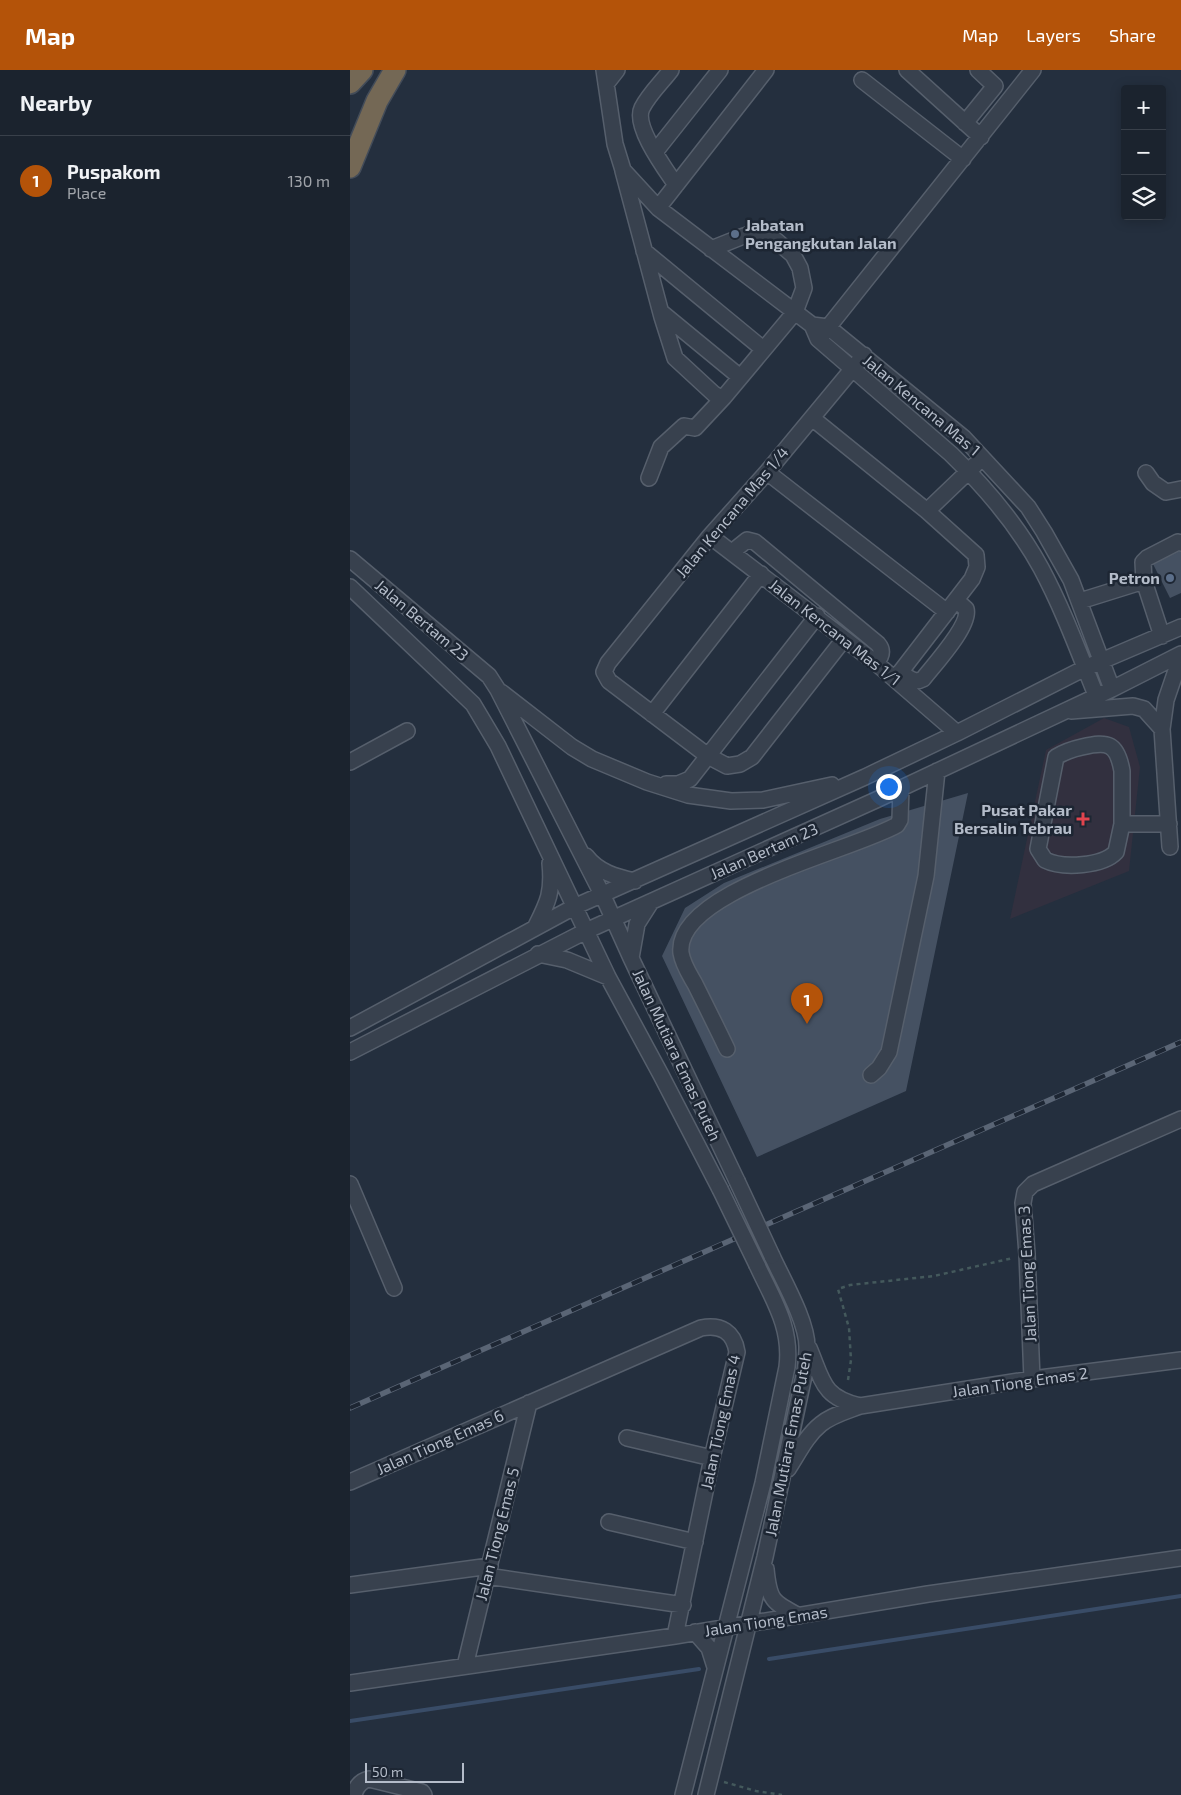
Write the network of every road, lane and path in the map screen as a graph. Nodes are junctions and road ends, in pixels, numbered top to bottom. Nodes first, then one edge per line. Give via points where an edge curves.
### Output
1 (362, 70) edge
2 (395, 70) edge
3 (617, 70) edge
4 (671, 70) edge
5 (720, 70) edge
6 (766, 70) edge
7 (907, 70) edge
8 (1032, 70) edge
9 (986, 73) edge
10 (605, 77) edge
11 (862, 80) dead end
12 (350, 83) edge
13 (965, 123) junction
14 (981, 136) junction
15 (654, 152) junction
16 (963, 159) junction
17 (350, 167) edge
18 (622, 170) junction
19 (676, 185) junction
20 (658, 208) junction
21 (711, 249) junction
22 (644, 251) junction
23 (661, 312) junction
24 (795, 312) junction
25 (812, 325) junction
26 (828, 327) junction
27 (818, 339) junction
28 (763, 349) junction
29 (864, 355) junction
30 (852, 368) junction
31 (740, 378) junction
32 (724, 397) junction
33 (812, 418) junction
34 (984, 458) junction
35 (968, 470) junction
36 (767, 472) junction
37 (1146, 473) dead end
38 (649, 478) dead end
39 (1181, 489) edge
40 (927, 511) junction
41 (710, 536) junction
42 (1181, 543) edge
43 (732, 552) junction
44 (350, 559) edge
45 (760, 574) junction
46 (1144, 581) junction
47 (350, 587) edge
48 (1080, 601) junction
49 (951, 606) junction
50 (817, 616) junction
51 (1181, 627) edge
52 (1162, 636) junction
53 (844, 638) junction
54 (1181, 655) edge
55 (1102, 661) junction
56 (876, 662) junction
57 (1085, 668) junction
58 (898, 675) junction
59 (1112, 689) junction
60 (498, 690) junction
61 (1096, 695) junction
62 (1065, 711) junction
63 (652, 714) junction
64 (1162, 729) junction
65 (407, 730) dead end
66 (957, 733) junction
67 (708, 756) junction
68 (350, 762) edge
69 (937, 771) junction
70 (865, 777) junction
71 (647, 782) junction
72 (901, 788) junction
73 (1122, 824) junction
74 (1169, 824) junction
75 (576, 843) junction
76 (1170, 847) dead end
77 (549, 855) junction
78 (635, 881) junction
79 (603, 896) junction
80 (651, 902) junction
81 (574, 907) junction
82 (613, 918) junction
83 (535, 928) junction
84 (586, 931) junction
85 (538, 954) junction
86 (631, 958) junction
87 (608, 977) junction
88 (350, 1028) edge
89 (727, 1049) dead end
90 (350, 1052) edge
91 (871, 1075) dead end
92 (1181, 1119) edge
93 (350, 1184) edge
94 (1027, 1254) junction
95 (394, 1288) dead end
96 (808, 1346) junction
97 (1181, 1360) edge
98 (1032, 1379) junction
99 (848, 1380) dead end
100 (530, 1403) junction
101 (860, 1406) junction
102 (627, 1438) dead end
103 (712, 1458) junction
104 (783, 1479) junction
105 (350, 1482) edge
106 (609, 1522) dead end
107 (695, 1542) junction
108 (765, 1557) junction
109 (1181, 1558) edge
110 (488, 1571) junction
111 (350, 1585) edge
112 (683, 1605) junction
113 (799, 1616) junction
114 (749, 1623) junction
115 (726, 1627) junction
116 (696, 1632) junction
117 (675, 1636) junction
118 (465, 1666) junction
119 (715, 1668) junction
120 (350, 1683) edge
121 (710, 1778) junction
122 (354, 1795) edge
123 (424, 1795) edge
124 (683, 1795) edge
125 (706, 1795) edge
126 (782, 1795) edge

1 - 12 highway
2 - 17 highway via 377,101
3 - 10 street, Jalan Kencana Mas 1
4 - 15 street via 641,110 641,124
5 - 15 street
6 - 19 street
7 - 13 street
8 - 14 street
9 - 13 street via 995,86
10 - 18 street, Jalan Kencana Mas 1
11 - 16 street
13 - 14 street
14 - 16 street
15 - 19 street
16 - 26 street
18 - 20 street, Jalan Kencana Mas 1
18 - 22 street
19 - 20 street
20 - 21 street, Jalan Kencana Mas 1
21 - 24 street, Jalan Kencana Mas 1
21 - 24 street via 759,232 772,237 793,255 800,268 804,288
22 - 23 street
22 - 28 street
23 - 31 street
23 - 32 street via 675,358 714,394
24 - 25 street, Jalan Kencana Mas 1
24 - 28 street
25 - 26 street
25 - 27 street, Jalan Kencana Mas 1
26 - 27 street
26 - 29 street, Jalan Kencana Mas 1
27 - 30 street, Jalan Kencana Mas 1
28 - 31 street
29 - 30 street, Jalan Kencana Mas 1/4
29 - 34 street, Jalan Kencana Mas 1
30 - 33 street, Jalan Kencana Mas 1/4
30 - 35 street, Jalan Kencana Mas 1
31 - 32 street
32 - 38 street via 695,428 684,426 661,447
33 - 36 street, Jalan Kencana Mas 1/4
33 - 40 street
34 - 35 street
34 - 48 street, Jalan Kencana Mas 1 via 1028,507
35 - 40 street
35 - 57 street, Jalan Kencana Mas 1 via 1010,520 1041,568
36 - 41 street, Jalan Kencana Mas 1/4
36 - 49 street
37 - 39 street via 1166,492
40 - 49 street via 976,556 977,567 972,579
41 - 43 street, Jalan Kencana Mas 1/1
41 - 63 street, Jalan Kencana Mas 1/4 via 608,662 604,672 609,681
42 - 46 street via 1143,562
43 - 45 street, Jalan Kencana Mas 1/1
43 - 56 street via 748,540 755,542 878,644 881,655
44 - 60 street, Jalan Bertam 23 via 489,676
45 - 50 street, Jalan Kencana Mas 1/1
45 - 63 street
46 - 48 street
46 - 52 street
47 - 77 street, Jalan Bertam 23 via 473,704 498,746
48 - 55 street, Jalan Kencana Mas 1
49 - 58 street
49 - 58 street via 966,609 966,619 923,679 919,682
50 - 53 street, Jalan Kencana Mas 1/1
50 - 67 street
51 - 52 street, Jalan Bertam 23
52 - 55 street, Jalan Bertam 23
53 - 56 street, Jalan Kencana Mas 1/1
53 - 67 street via 752,757 740,764 727,766
54 - 59 street, Jalan Bertam 23
54 - 64 street via 1166,700
55 - 57 street, Jalan Bertam 23
55 - 59 street, Jalan Kencana Mas 1
56 - 58 street, Jalan Kencana Mas 1/1
57 - 61 street, Jalan Kencana Mas 1
57 - 66 street, Jalan Bertam 23
58 - 66 street, Jalan Kencana Mas 1/1
59 - 61 street, Jalan Bertam 23
60 - 71 street via 578,751
60 - 75 street, Jalan Bertam 23
61 - 62 street, Jalan Bertam 23
62 - 64 street via 1133,706 1144,709
62 - 69 street, Jalan Bertam 23
63 - 67 street
64 - 74 street
65 - 68 street
66 - 70 street, Jalan Bertam 23
67 - 71 street via 684,783
69 - 72 street, Jalan Bertam 23
69 - 91 street via 926,876 889,1052
70 - 71 street via 763,800 731,801 688,795
70 - 78 street, Jalan Bertam 23
72 - 80 street, Jalan Bertam 23
72 - 89 street via 897,825 738,889 705,910 688,930 681,948 682,956
73 - 73 street via 1122,771 1113,749 1099,743 1056,757 1038,849 1045,860 1067,865 1104,861 1116,852
73 - 74 street
74 - 76 street
75 - 78 street via 593,865 616,877
75 - 79 street, Jalan Bertam 23
77 - 81 street, Jalan Bertam 23
77 - 83 street via 552,881 549,901
78 - 79 street, Jalan Bertam 23
79 - 81 street, Jalan Bertam 23
79 - 82 street, Jalan Mutiara Emas Puteh
80 - 82 street, Jalan Bertam 23
80 - 86 street via 637,924
81 - 83 street, Jalan Bertam 23
81 - 84 street, Jalan Mutiara Emas Puteh
82 - 84 street, Jalan Bertam 23
82 - 86 street, Jalan Mutiara Emas Puteh
83 - 88 street, Jalan Bertam 23
84 - 85 street, Jalan Bertam 23
84 - 87 street, Jalan Mutiara Emas Puteh
85 - 87 street via 567,960
85 - 90 street, Jalan Bertam 23
86 - 96 street, Jalan Mutiara Emas Puteh, bridge via 798,1312
87 - 115 street, Jalan Mutiara Emas Puteh, bridge via 720,1189 787,1334 787,1367 763,1483
92 - 94 street, Jalan Tiong Emas 3 via 1033,1184 1025,1192 1023,1203
93 - 95 street
94 - 98 street, Jalan Tiong Emas 3
94 - 99 path via 934,1276 838,1289 849,1328 852,1360
96 - 101 street, Jalan Tiong Emas 2 via 823,1384 833,1396
96 - 104 street, Jalan Mutiara Emas Puteh
97 - 98 street, Jalan Tiong Emas 2
98 - 101 street, Jalan Tiong Emas 2
100 - 103 street, Jalan Tiong Emas 4 via 701,1328 720,1327 733,1338 737,1352
100 - 105 street, Jalan Tiong Emas 6
100 - 110 street, Jalan Tiong Emas 5
101 - 104 street, Jalan Tiong Emas 2 via 821,1424 808,1438
102 - 103 street
103 - 107 street, Jalan Tiong Emas 4
104 - 108 street, Jalan Mutiara Emas Puteh
106 - 107 street
107 - 112 street, Jalan Tiong Emas 4
108 - 113 street via 772,1598 778,1606
108 - 114 street, Jalan Mutiara Emas Puteh
109 - 113 street, Jalan Tiong Emas
110 - 111 street
110 - 112 street
110 - 118 street, Jalan Tiong Emas 5
112 - 117 street, Jalan Tiong Emas 4
113 - 114 street, Jalan Tiong Emas
114 - 115 street, Jalan Tiong Emas
114 - 121 street, Jalan Mutiara Emas Puteh
115 - 116 street, Jalan Tiong Emas
115 - 119 street, Jalan Mutiara Emas Puteh
116 - 117 street, Jalan Tiong Emas
116 - 119 street via 709,1648
117 - 118 street, Jalan Tiong Emas
118 - 120 street, Jalan Tiong Emas
119 - 124 street, Jalan Mutiara Emas Puteh
121 - 125 street, Jalan Mutiara Emas Puteh
121 - 126 path
122 - 123 street via 363,1780 369,1779

